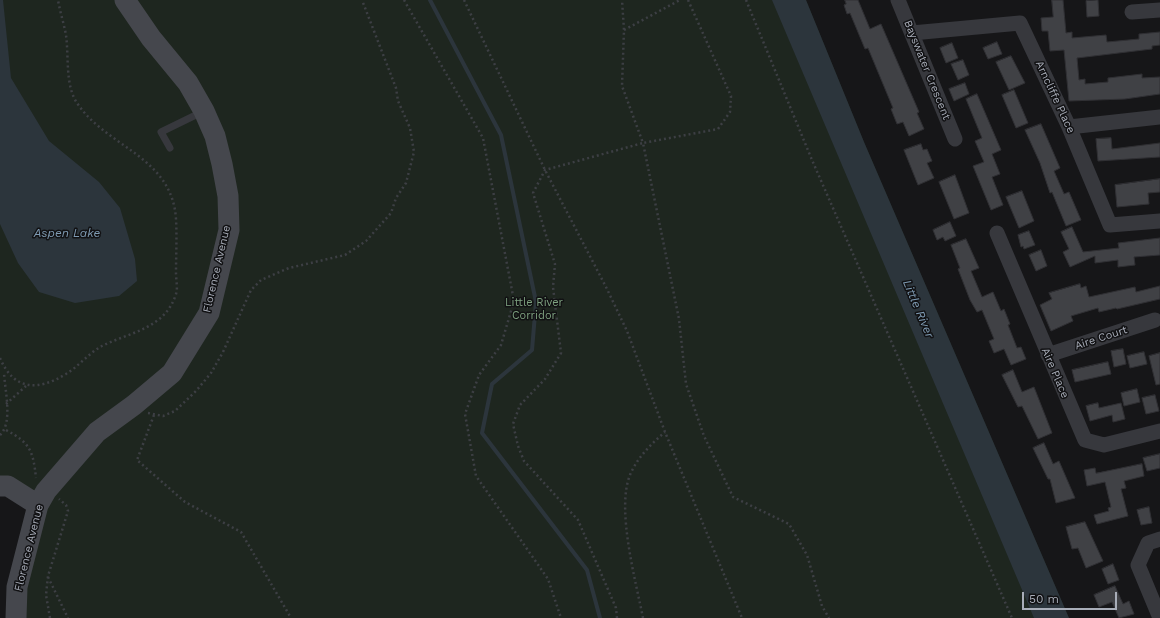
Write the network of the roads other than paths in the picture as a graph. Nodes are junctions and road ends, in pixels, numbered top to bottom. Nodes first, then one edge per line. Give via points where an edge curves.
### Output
1 (126, 0) edge
2 (898, 0) edge
3 (1160, 10) edge
4 (1132, 12) dead end
5 (912, 33) junction
6 (204, 111) junction
7 (1160, 117) edge
8 (1069, 127) junction
9 (955, 139) dead end
10 (170, 148) dead end
11 (1160, 221) edge
12 (997, 233) dead end
13 (1155, 320) dead end
14 (1048, 355) junction
15 (1160, 431) edge
16 (0, 486) edge
17 (47, 501) junction
18 (1160, 539) edge
19 (16, 618) edge
20 (1160, 618) edge

1 - 6 street, Florence Avenue via 151,38 188,83
2 - 5 street, Bayswater Crescent
3 - 4 street
5 - 8 street, Arncliffe Place via 1020,23
5 - 9 street, Bayswater Crescent
6 - 10 lane via 161,132
6 - 17 street, Florence Avenue via 215,136 228,196 228,230 209,313 172,373 97,432 46,490
7 - 8 street
8 - 11 street, Arncliffe Place via 1110,225
12 - 14 street, Aire Place
13 - 14 street, Aire Court
14 - 15 street, Aire Place via 1085,440 1104,445
16 - 17 street via 8,486
17 - 19 street, Florence Avenue via 17,587
18 - 20 street via 1148,543 1138,565

